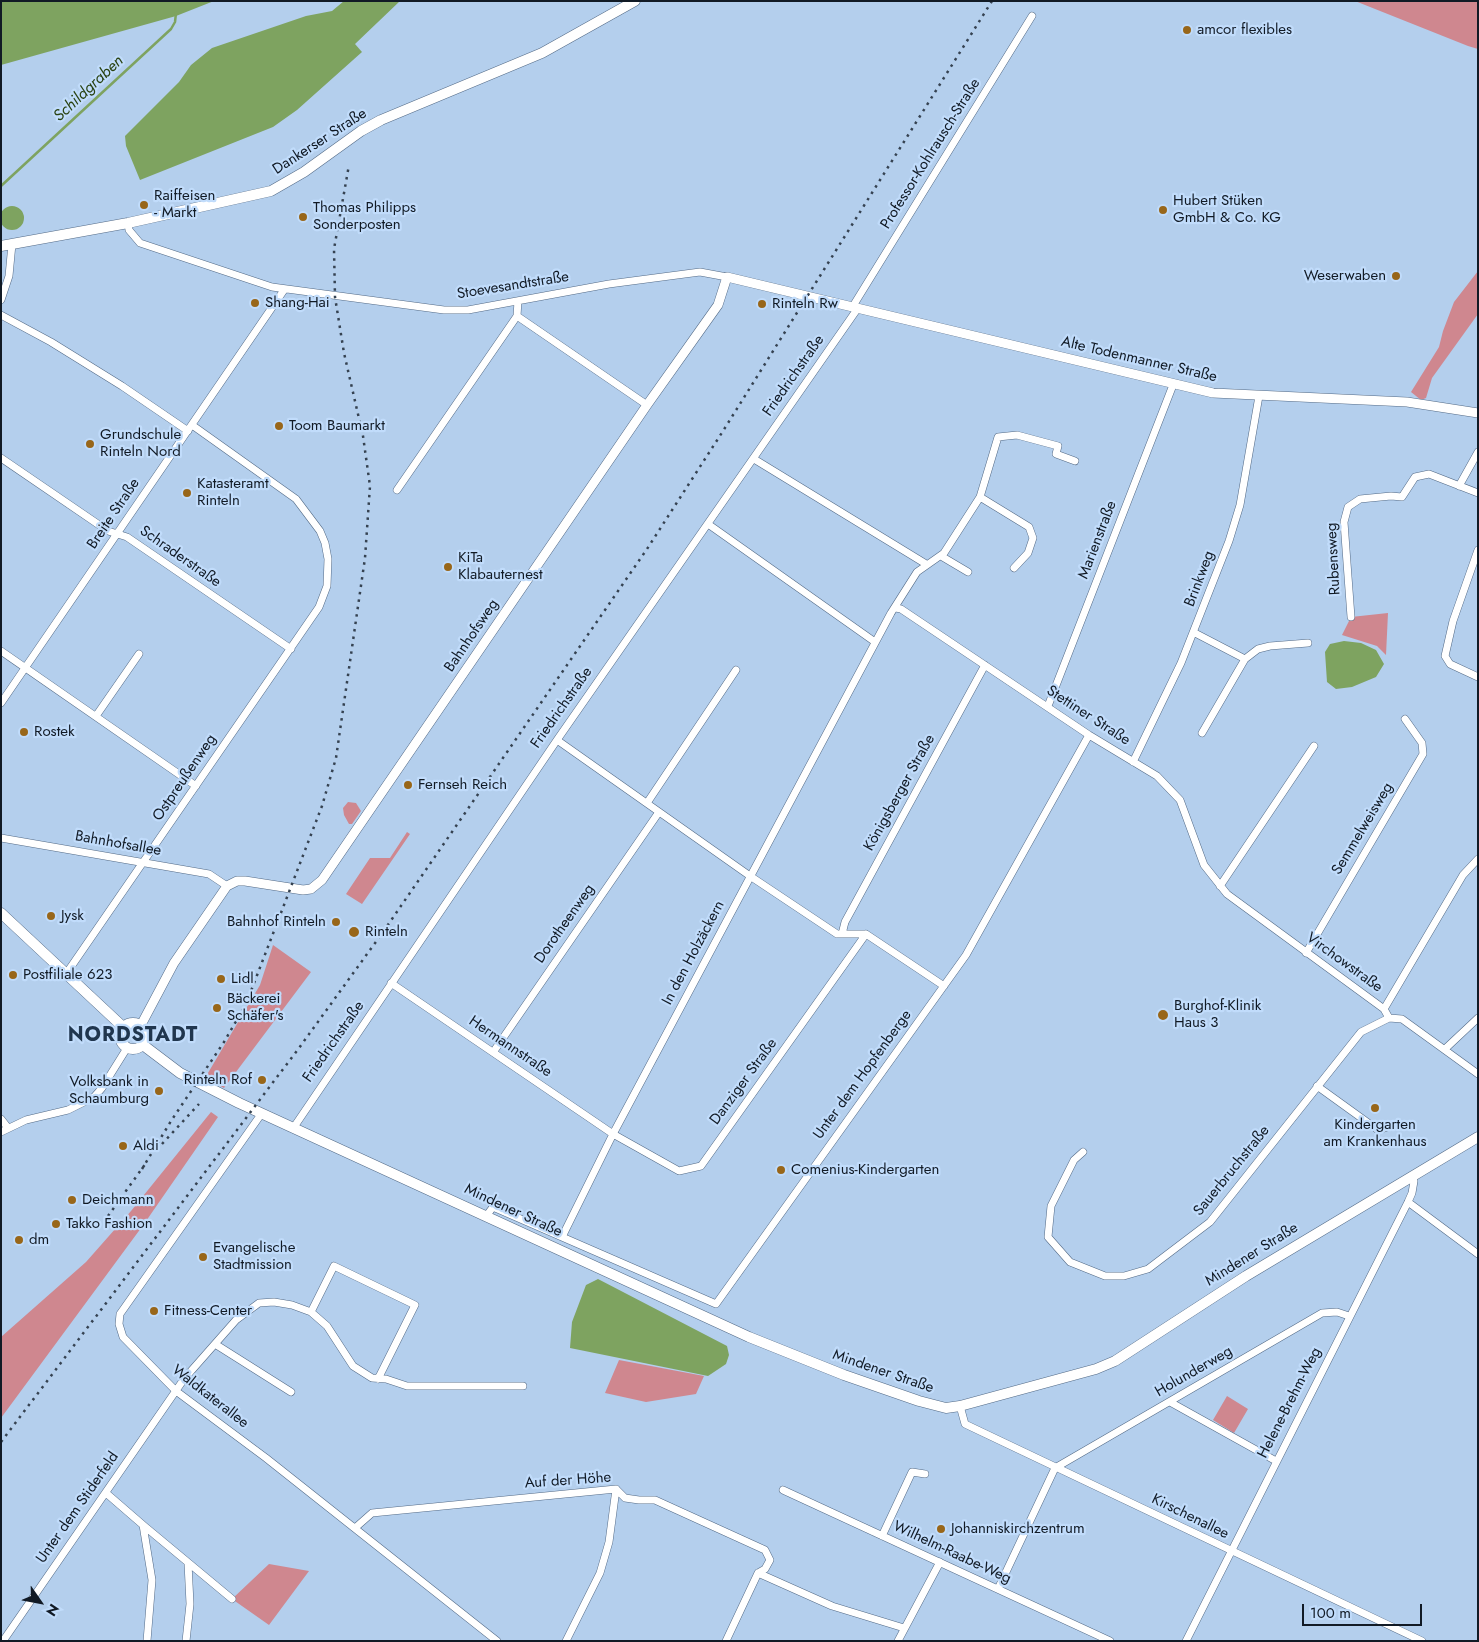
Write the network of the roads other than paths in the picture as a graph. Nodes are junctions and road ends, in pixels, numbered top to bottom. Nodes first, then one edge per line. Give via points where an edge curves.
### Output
1 (634, 1) edge
2 (1032, 16) dead end
3 (128, 223) junction
4 (6, 245) edge
5 (727, 277) junction
6 (284, 290) junction
7 (1, 300) edge
8 (518, 301) junction
9 (855, 307) junction
10 (1, 315) edge
11 (517, 316) junction
12 (1173, 385) junction
13 (1259, 396) junction
14 (647, 405) junction
15 (1478, 413) edge
16 (190, 428) junction
17 (1478, 452) edge
18 (1, 458) edge
19 (754, 459) junction
20 (1075, 460) dead end
21 (1459, 486) junction
22 (397, 490) dead end
23 (1478, 494) edge
24 (980, 497) junction
25 (708, 524) junction
26 (117, 534) junction
27 (1478, 550) edge
28 (941, 556) junction
29 (926, 564) junction
30 (1014, 568) dead end
31 (968, 572) dead end
32 (896, 608) junction
33 (1351, 617) dead end
34 (1195, 633) junction
35 (874, 642) junction
36 (1308, 643) dead end
37 (291, 649) junction
38 (1, 651) edge
39 (139, 654) dead end
40 (1245, 659) junction
41 (985, 665) junction
42 (26, 668) junction
43 (736, 670) dead end
44 (1478, 677) edge
45 (1, 703) edge
46 (1048, 706) junction
47 (96, 716) junction
48 (1405, 719) dead end
49 (1202, 733) dead end
50 (1089, 736) junction
51 (557, 740) junction
52 (1314, 746) dead end
53 (1133, 762) junction
54 (196, 786) junction
55 (646, 803) junction
56 (659, 812) junction
57 (1, 838) edge
58 (1478, 859) edge
59 (144, 862) junction
60 (750, 876) junction
61 (227, 886) junction
62 (1220, 886) junction
63 (1, 913) edge
64 (842, 934) junction
65 (866, 934) junction
66 (1306, 953) junction
67 (66, 974) junction
68 (391, 983) junction
69 (944, 986) junction
70 (1384, 1009) junction
71 (1389, 1018) junction
72 (1478, 1018) edge
73 (141, 1025) junction
74 (124, 1028) junction
75 (144, 1045) junction
76 (127, 1048) junction
77 (1445, 1049) junction
78 (494, 1051) junction
79 (1478, 1074) edge
80 (1318, 1086) junction
81 (262, 1113) junction
82 (1, 1120) edge
83 (294, 1127) junction
84 (1388, 1127) dead end
85 (4, 1130) edge
86 (614, 1134) junction
87 (1478, 1137) edge
88 (1082, 1152) dead end
89 (1412, 1176) junction
90 (1408, 1202) junction
91 (487, 1215) junction
92 (562, 1237) junction
93 (1478, 1254) edge
94 (311, 1312) junction
95 (1349, 1316) junction
96 (215, 1344) junction
97 (378, 1379) junction
98 (523, 1386) dead end
99 (176, 1391) junction
100 (291, 1392) dead end
101 (1170, 1402) junction
102 (960, 1406) junction
103 (1276, 1461) junction
104 (1055, 1468) junction
105 (925, 1474) dead end
106 (616, 1489) junction
107 (783, 1490) dead end
108 (106, 1493) junction
109 (143, 1525) junction
110 (355, 1528) junction
111 (882, 1536) junction
112 (1231, 1552) junction
113 (940, 1562) junction
114 (188, 1563) junction
115 (758, 1574) junction
116 (998, 1589) junction
117 (232, 1600) dead end
118 (904, 1628) junction
119 (3, 1641) edge
120 (147, 1641) edge
121 (186, 1641) edge
122 (497, 1641) edge
123 (566, 1641) edge
124 (726, 1641) edge
125 (898, 1641) edge
126 (1110, 1641) edge
127 (1186, 1641) edge
128 (1422, 1641) edge

1 - 3 main road, Dankerser Straße via 542,52 381,120 271,191
2 - 9 street, Professor-Kohlrausch-Straße
3 - 4 main road, Dankerser Straße
3 - 6 street, Stoevesandtstraße via 129,230 140,243
4 - 7 street via 9,276
5 - 8 street, Stoevesandtstraße via 700,272
5 - 9 street, Stoevesandtstraße
5 - 14 street, Bahnhofsweg via 718,306
6 - 8 street, Stoevesandtstraße via 444,310 468,310
6 - 16 street, Breite Straße
8 - 11 street
9 - 12 street, Alte Todenmanner Straße
9 - 19 street, Friedrichstraße
10 - 16 street
11 - 14 street
11 - 22 street
12 - 13 street, Alte Todenmanner Straße via 1213,393
12 - 46 street, Marienstraße
13 - 15 street, Alte Todenmanner Straße via 1407,402
13 - 34 street, Brinkweg via 1240,505 1230,541
14 - 61 street, Bahnhofsweg via 330,871 310,889 289,889 237,880
16 - 26 street, Breite Straße
16 - 37 street, Ostpreußenweg via 280,486 296,499 320,532 328,559 324,596
17 - 21 street
18 - 26 street, Schraderstraße
19 - 25 street, Friedrichstraße
19 - 29 street
20 - 24 street via 1056,454 1058,446 1017,435 998,437
21 - 23 street, Rubensweg
21 - 33 street, Rubensweg via 1429,474 1416,477 1402,497 1360,499 1348,507 1344,522
24 - 28 street
24 - 30 street via 1028,526 1033,538 1028,553
25 - 35 street
25 - 51 street, Friedrichstraße
26 - 37 street, Schraderstraße via 127,537
26 - 42 street, Breite Straße
27 - 44 street via 1453,621 1445,656 1450,664
28 - 29 street
28 - 31 street
29 - 32 street, In den Holzäckern via 917,572
32 - 35 street, In den Holzäckern
32 - 41 street, Stettiner Straße
34 - 40 street
34 - 53 street, Brinkweg
35 - 60 street, In den Holzäckern
36 - 40 street via 1258,649
37 - 54 street, Ostpreußenweg
38 - 42 street
39 - 47 street
40 - 49 street
41 - 46 street, Stettiner Straße
41 - 64 street, Königsberger Straße via 845,922
42 - 45 street, Breite Straße
42 - 47 street
43 - 55 street
46 - 50 street, Stettiner Straße
47 - 54 street
48 - 66 street, Semmelweisweg via 1422,744 1423,754
50 - 53 street, Stettiner Straße
50 - 69 street, Unter dem Hopfenberge via 966,955
51 - 55 street
51 - 68 street, Friedrichstraße
52 - 62 street
53 - 62 street, Stettiner Straße via 1167,785 1180,800 1204,865
54 - 59 street, Ostpreußenweg
55 - 56 street
56 - 60 street
56 - 78 street, Dorotheenweg
57 - 59 street, Bahnhofsallee
58 - 70 street via 1463,875
59 - 61 street, Bahnhofsallee via 209,874
59 - 67 street, Ostpreußenweg
60 - 64 street via 837,934
60 - 86 street, In den Holzäckern
61 - 73 street via 169,971
62 - 66 street, Virchowstraße
63 - 67 main road
64 - 65 street
65 - 69 street
65 - 86 street, Danziger Straße via 701,1166 679,1171
66 - 70 street, Virchowstraße
67 - 74 main road
68 - 78 street, Hermannstraße
68 - 83 street, Friedrichstraße
69 - 92 street, Unter dem Hopfenberge via 716,1304
70 - 71 street, Virchowstraße
71 - 77 street via 1402,1020
71 - 80 street, Sauerbruchstraße via 1361,1032
72 - 77 street
73 - 74 main road via 134,1023
73 - 75 main road via 146,1037
74 - 76 main road via 120,1038
75 - 76 main road via 136,1049
75 - 81 main road, Mindener Straße via 180,1073
76 - 85 street via 94,1097 68,1110 26,1120
77 - 79 street
78 - 86 street, Hermannstraße
80 - 84 street via 1378,1130
80 - 88 street, Sauerbruchstraße via 1210,1222 1148,1270 1124,1276 1105,1276 1070,1262 1048,1237 1051,1206 1074,1160
81 - 83 main road, Mindener Straße
81 - 99 street, Waldkaterallee via 120,1314 123,1337
82 - 85 street
83 - 91 main road, Mindener Straße
86 - 92 street, In den Holzäckern
87 - 89 main road, Mindener Straße
89 - 90 street, Helene-Brehm-Weg via 1413,1187
89 - 102 main road, Mindener Straße via 1246,1276 1115,1361
90 - 93 street
90 - 95 street, Helene-Brehm-Weg
91 - 92 street via 493,1207
91 - 102 main road, Mindener Straße via 805,1360 919,1401 946,1408
94 - 96 street, Unter dem Stiderfeld via 292,1305 259,1303 236,1320
94 - 97 street via 326,1326 353,1366
94 - 97 street via 334,1266 415,1305
95 - 101 street, Holunderweg via 1337,1312 1322,1313
95 - 103 street, Helene-Brehm-Weg
96 - 99 street, Unter dem Stiderfeld
96 - 100 street
97 - 98 street via 407,1386
99 - 108 street, Unter dem Stiderfeld
99 - 110 street, Waldkaterallee
101 - 103 street
101 - 104 street, Holunderweg
102 - 104 street, Kirschenallee via 965,1424
103 - 112 street, Helene-Brehm-Weg
104 - 112 street, Kirschenallee
104 - 116 street
105 - 111 street via 912,1472
106 - 110 street, Auf der Höhe via 372,1513
106 - 115 street, Auf der Höhe via 625,1498 656,1500 666,1504 765,1550 770,1560
106 - 123 street via 609,1542 600,1572
107 - 111 street, Wilhelm-Raabe-Weg
108 - 109 street
108 - 119 street, Unter dem Stiderfeld
109 - 114 street
109 - 120 street via 152,1580
110 - 122 street, Waldkaterallee
111 - 113 street, Wilhelm-Raabe-Weg
112 - 127 street, Helene-Brehm-Weg
112 - 128 street, Kirschenallee
113 - 116 street, Wilhelm-Raabe-Weg
113 - 118 street
114 - 117 street
114 - 121 street via 190,1604
115 - 118 street via 832,1606
115 - 124 street
116 - 126 street, Wilhelm-Raabe-Weg
118 - 125 street

